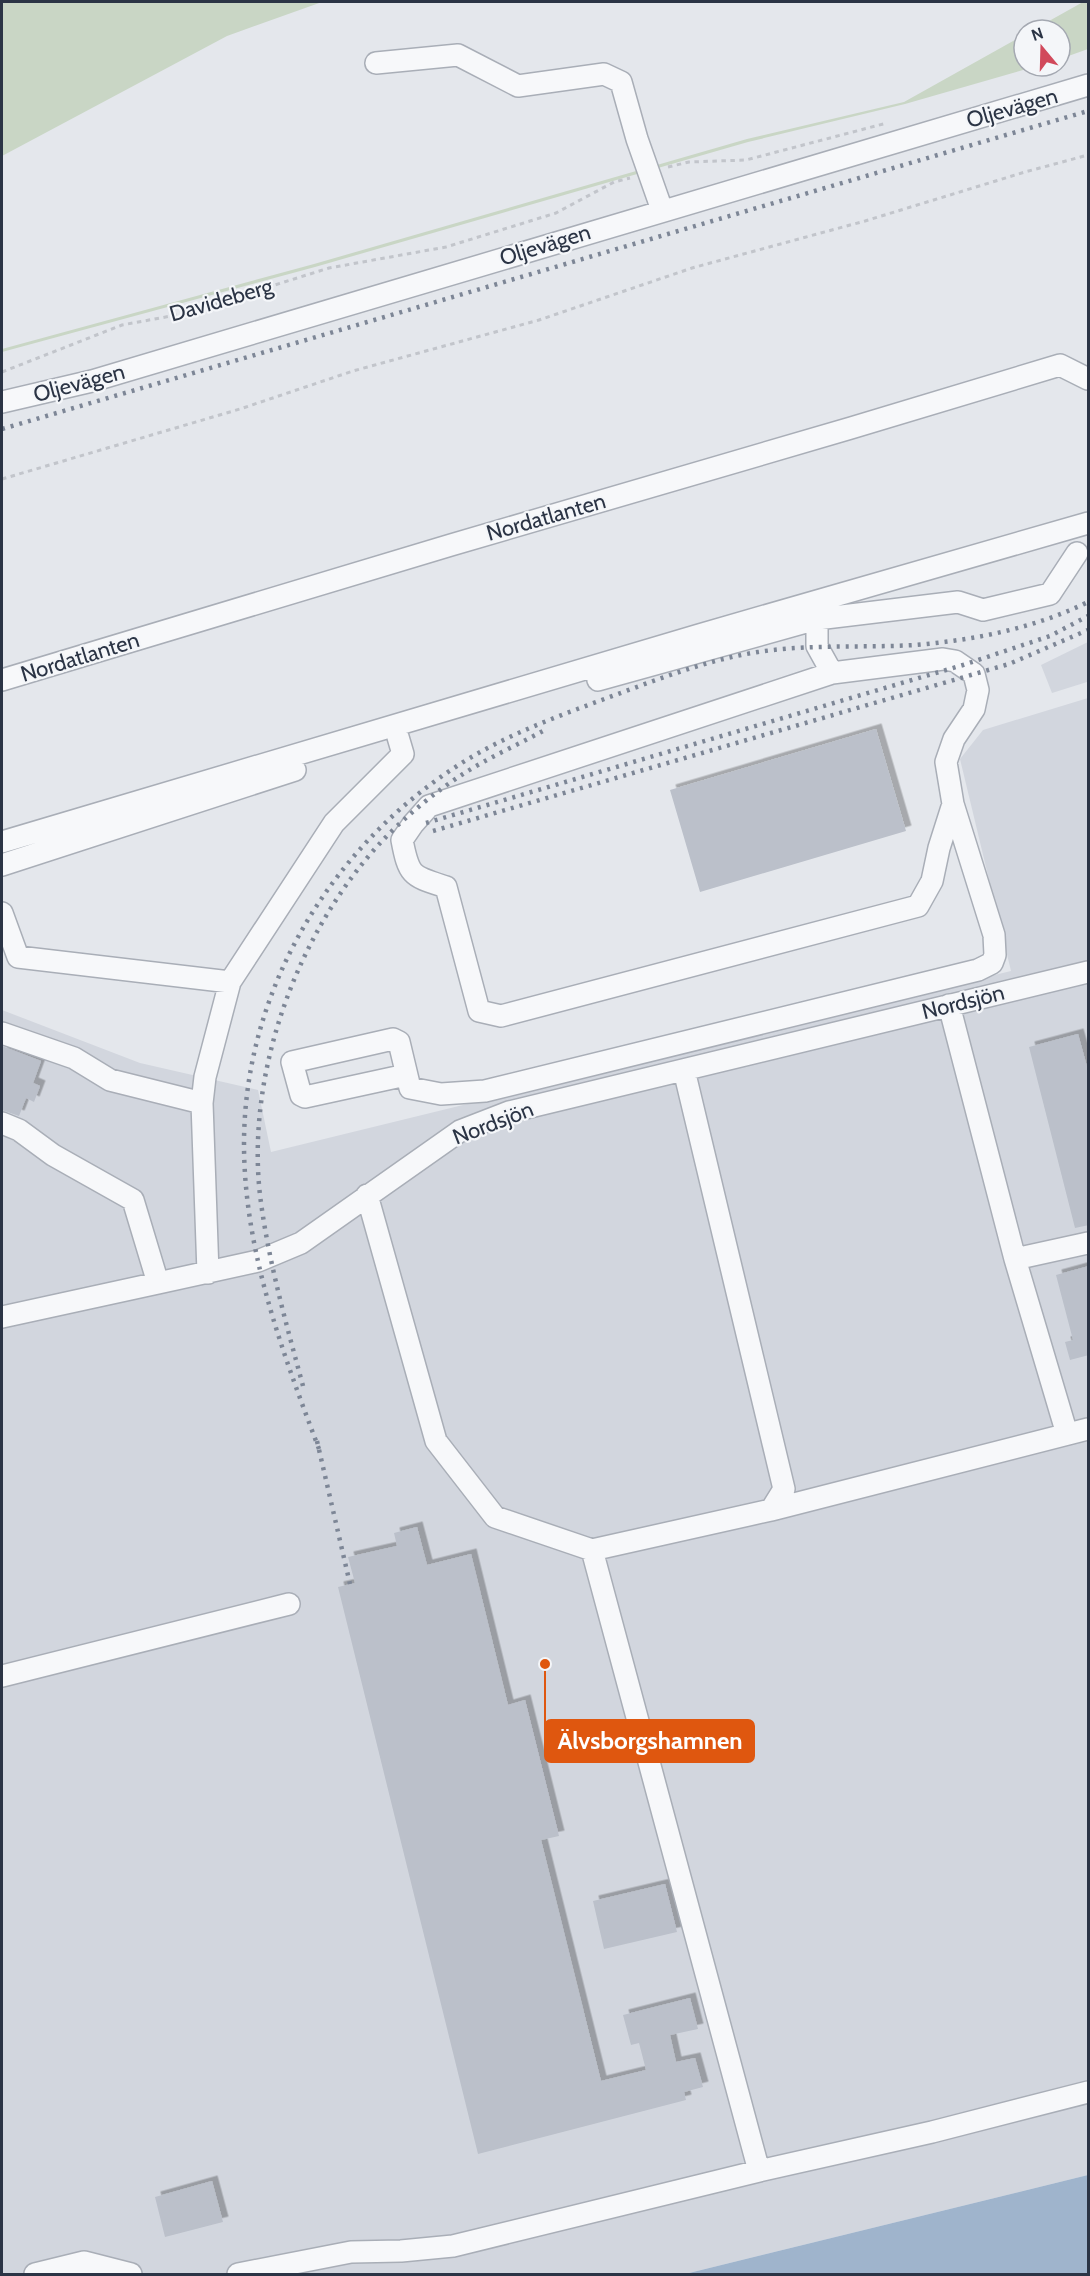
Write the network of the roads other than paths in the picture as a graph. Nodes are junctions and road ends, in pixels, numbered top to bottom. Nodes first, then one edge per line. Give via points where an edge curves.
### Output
1 (376, 63) dead end
2 (1089, 85) edge
3 (662, 210) junction
4 (1089, 379) edge
5 (2, 402) edge
6 (1089, 523) edge
7 (1077, 553) dead end
8 (817, 619) junction
9 (831, 673) junction
10 (2, 680) edge
11 (398, 737) junction
12 (953, 804) junction
13 (2, 842) edge
14 (2, 865) edge
15 (2, 913) edge
16 (1089, 972) edge
17 (230, 982) junction
18 (949, 1005) junction
19 (2, 1033) edge
20 (684, 1070) junction
21 (406, 1075) junction
22 (202, 1103) junction
23 (2, 1123) edge
24 (368, 1195) junction
25 (1089, 1243) edge
26 (1015, 1259) junction
27 (208, 1273) junction
28 (158, 1283) junction
29 (2, 1317) edge
30 (1089, 1429) edge
31 (1066, 1434) junction
32 (784, 1489) junction
33 (801, 1502) junction
34 (771, 1510) junction
35 (592, 1550) junction
36 (289, 1604) dead end
37 (2, 1676) edge
38 (1089, 2092) edge
39 (759, 2171) junction
40 (351, 2252) junction
41 (35, 2274) edge
42 (131, 2274) edge
43 (237, 2274) edge
44 (317, 2274) edge

1 - 3 street via 458,55 518,86 604,74 621,82
2 - 3 street, Oljevägen
3 - 5 street, Oljevägen via 103,378
4 - 10 street, Nordatlanten via 1060,365
6 - 13 street
7 - 8 street via 1050,594 983,610 958,602
8 - 9 street via 817,646
8 - 11 street
9 - 12 street via 943,659 955,661 974,674 978,690 974,710 954,739 946,762
9 - 12 street via 429,806 402,840 407,865 417,877 446,887 479,1011 501,1016 918,906 932,882
11 - 14 street
11 - 17 street via 403,754 334,823
12 - 21 street via 994,935 992,963 978,970 485,1091 441,1095 410,1088
15 - 17 street via 18,957
16 - 18 street, Nordsjön
17 - 22 street
18 - 20 street, Nordsjön
18 - 26 street
19 - 22 street via 74,1058 110,1080
20 - 24 street, Nordsjön via 509,1112 460,1131
20 - 32 street
21 - 21 street via 305,1097 298,1089 292,1062 393,1039 399,1042
22 - 27 street
23 - 28 street via 133,1200
24 - 27 street, Nordsjön via 301,1243 271,1257
24 - 35 street via 436,1441 495,1517
25 - 26 street
26 - 31 street
27 - 28 street, Nordsjön
28 - 29 street, Nordsjön
30 - 31 street
31 - 33 street
32 - 33 street
32 - 34 street
33 - 34 street
34 - 35 street
35 - 39 street
36 - 37 street
38 - 39 street
39 - 40 street via 453,2246
40 - 43 street
40 - 44 street
41 - 42 street via 84,2262

